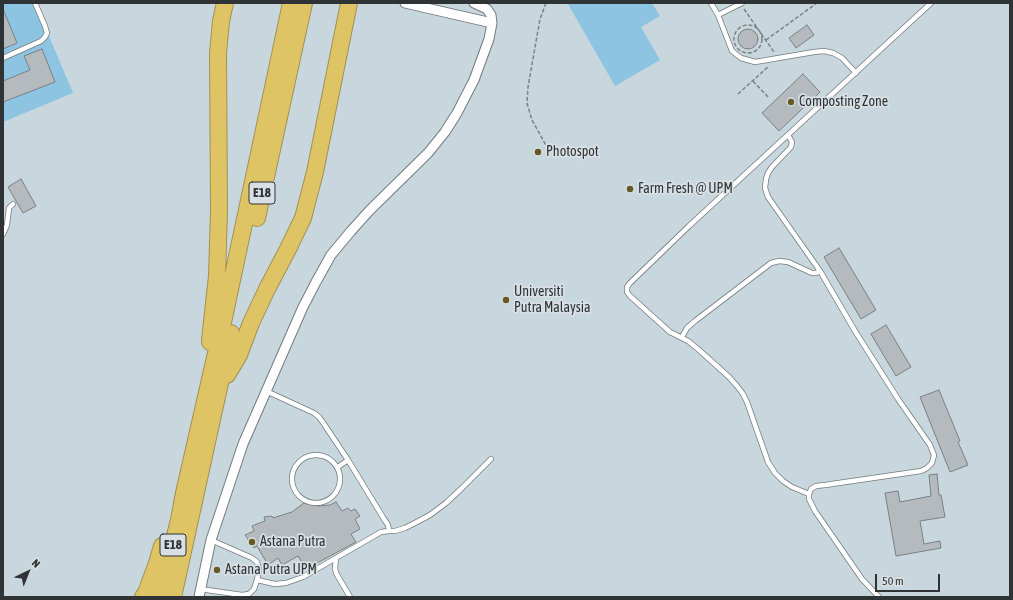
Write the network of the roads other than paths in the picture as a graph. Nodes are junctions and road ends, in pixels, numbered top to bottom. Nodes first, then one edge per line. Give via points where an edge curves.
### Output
1 (35, 3) edge
2 (225, 3) edge
3 (291, 3) edge
4 (304, 3) edge
5 (349, 3) edge
6 (405, 3) edge
7 (474, 3) edge
8 (711, 3) edge
9 (931, 3) edge
10 (741, 4) edge
11 (718, 15) junction
12 (492, 23) junction
13 (3, 58) edge
14 (856, 73) junction
15 (788, 135) junction
16 (13, 204) dead end
17 (3, 234) edge
18 (820, 271) junction
19 (682, 337) junction
20 (214, 357) junction
21 (220, 384) junction
22 (266, 391) junction
23 (491, 459) dead end
24 (348, 460) junction
25 (338, 467) junction
26 (184, 493) junction
27 (809, 494) junction
28 (389, 531) junction
29 (211, 540) junction
30 (336, 558) junction
31 (257, 580) junction
32 (199, 593) edge
33 (143, 597) edge
34 (159, 597) edge
35 (173, 597) edge
36 (350, 597) edge
37 (879, 597) edge

1 - 13 lane via 45,26 45,37
2 - 20 highway via 218,53 217,276 210,340
3 - 20 highway, E18
4 - 21 highway, E18
5 - 21 highway via 315,172 303,218 251,323 239,355
6 - 12 street
7 - 12 street via 487,9
8 - 11 lane
9 - 14 lane
10 - 11 lane
11 - 14 lane via 732,51 741,58 755,62 824,51 842,58
12 - 22 street via 474,80 457,113 428,153 350,231 331,255 303,307
14 - 15 lane
15 - 18 lane via 792,142 791,148 768,173 765,188 768,197
15 - 19 lane via 627,287 630,296 670,332
16 - 17 lane via 9,208
18 - 19 lane via 812,273 788,262 771,263 695,321
18 - 27 lane via 934,455 932,463 921,471 816,486
19 - 27 lane via 729,377 743,394 768,462 775,473 792,487
20 - 26 highway, E18
21 - 35 highway, E18
22 - 24 lane via 319,417
22 - 29 street via 243,444
23 - 28 lane via 430,515 404,528
24 - 25 lane
24 - 28 lane
25 - 25 lane via 341,483 335,495 325,502 308,502 295,491 292,474 295,466 304,457 317,454 325,456
26 - 33 highway via 169,518 157,563
26 - 34 highway, E18
27 - 37 lane via 815,511 836,542 862,579
28 - 30 lane via 372,537
29 - 31 lane via 257,562
29 - 32 street
30 - 31 lane via 303,577 286,583 275,584
30 - 36 lane via 336,573
31 - 32 lane via 249,594

